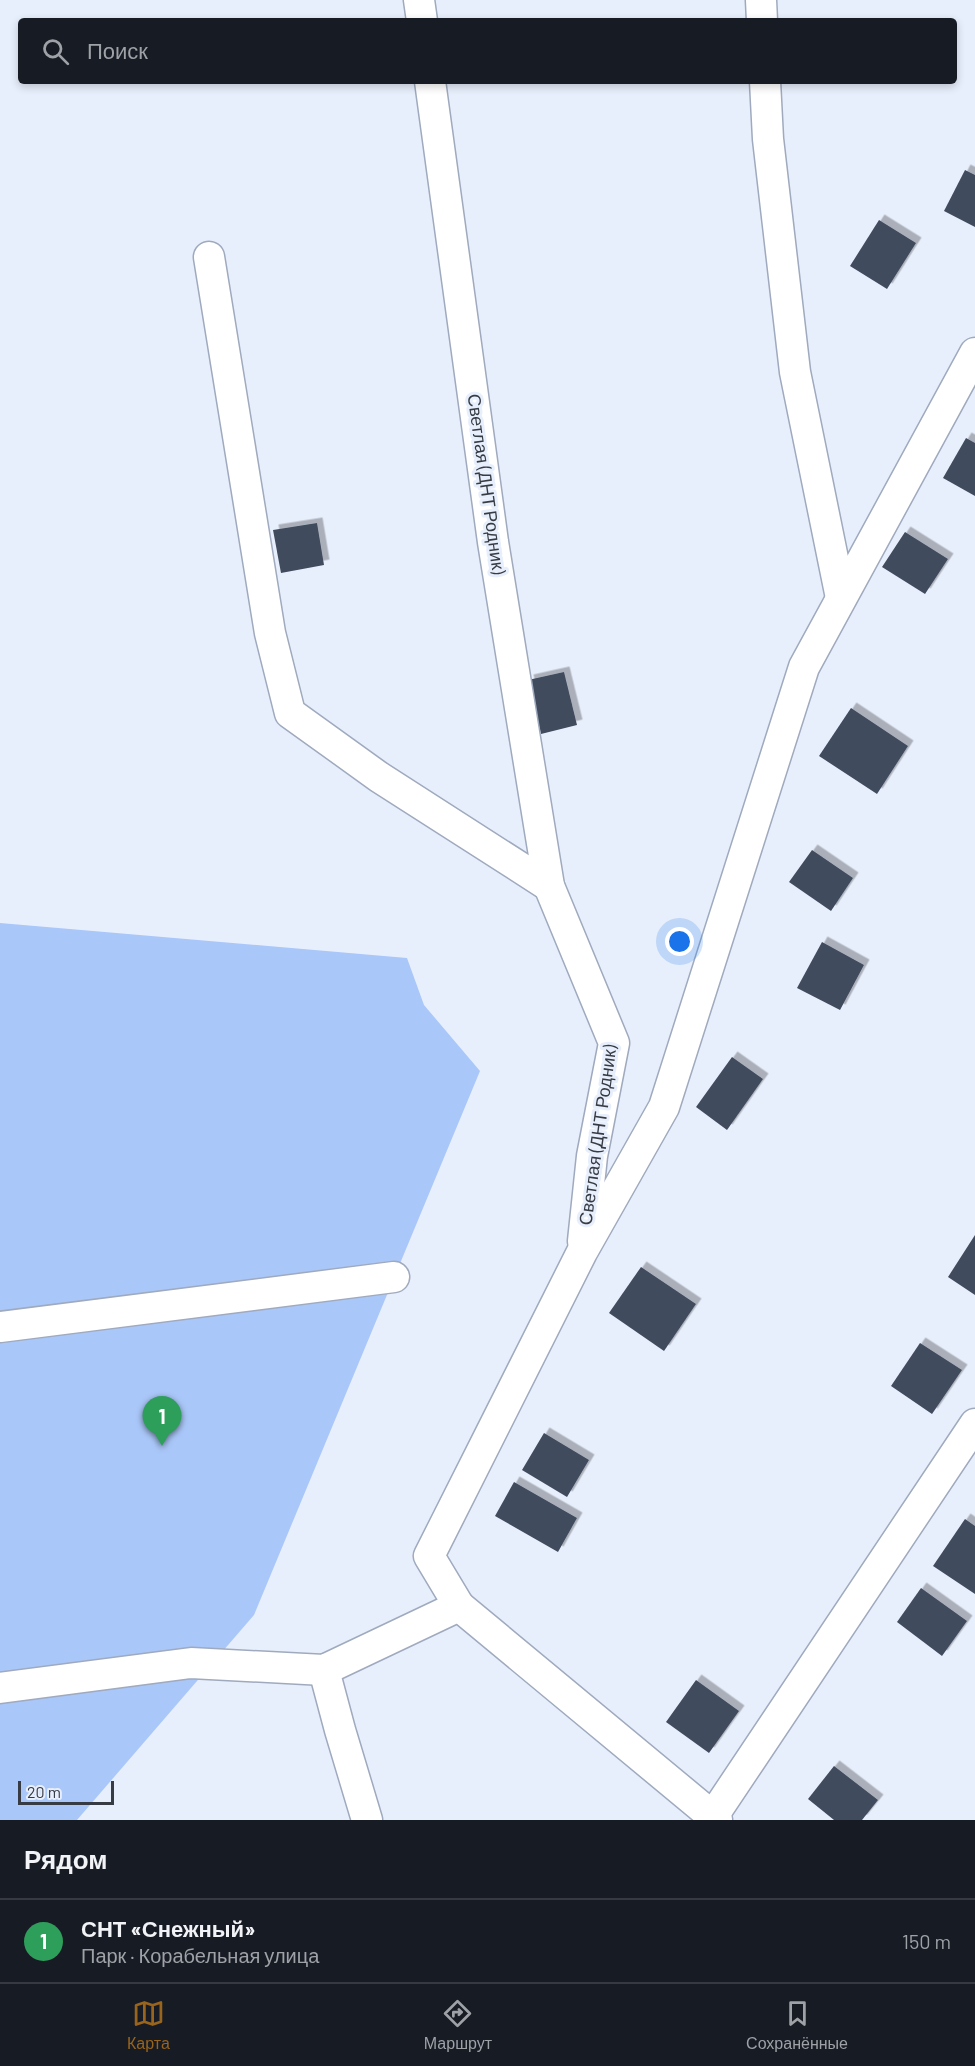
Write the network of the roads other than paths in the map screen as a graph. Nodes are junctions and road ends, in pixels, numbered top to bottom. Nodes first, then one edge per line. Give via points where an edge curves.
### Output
1 (419, 0) edge
2 (761, 0) edge
3 (422, 18) edge
4 (762, 18) edge
5 (430, 84) edge
6 (765, 84) edge
7 (209, 257) dead end
8 (975, 353) edge
9 (841, 598) junction
10 (549, 886) junction
11 (582, 1252) junction
12 (394, 1277) dead end
13 (0, 1327) edge
14 (975, 1424) edge
15 (459, 1606) junction
16 (324, 1670) junction
17 (0, 1688) edge
18 (715, 1818) edge
19 (367, 1820) edge

1 - 3 street
2 - 4 street
5 - 10 street, Светлая (ДНТ Родник) via 493,542
6 - 9 street via 795,372
7 - 10 street via 270,633 290,713 379,777
8 - 9 street
9 - 11 street via 804,667 664,1107
10 - 11 street, Светлая (ДНТ Родник) via 614,1043 592,1156
11 - 15 street via 429,1556
12 - 13 street
14 - 18 street
15 - 16 street
15 - 18 street
16 - 17 street via 191,1663
16 - 19 street

